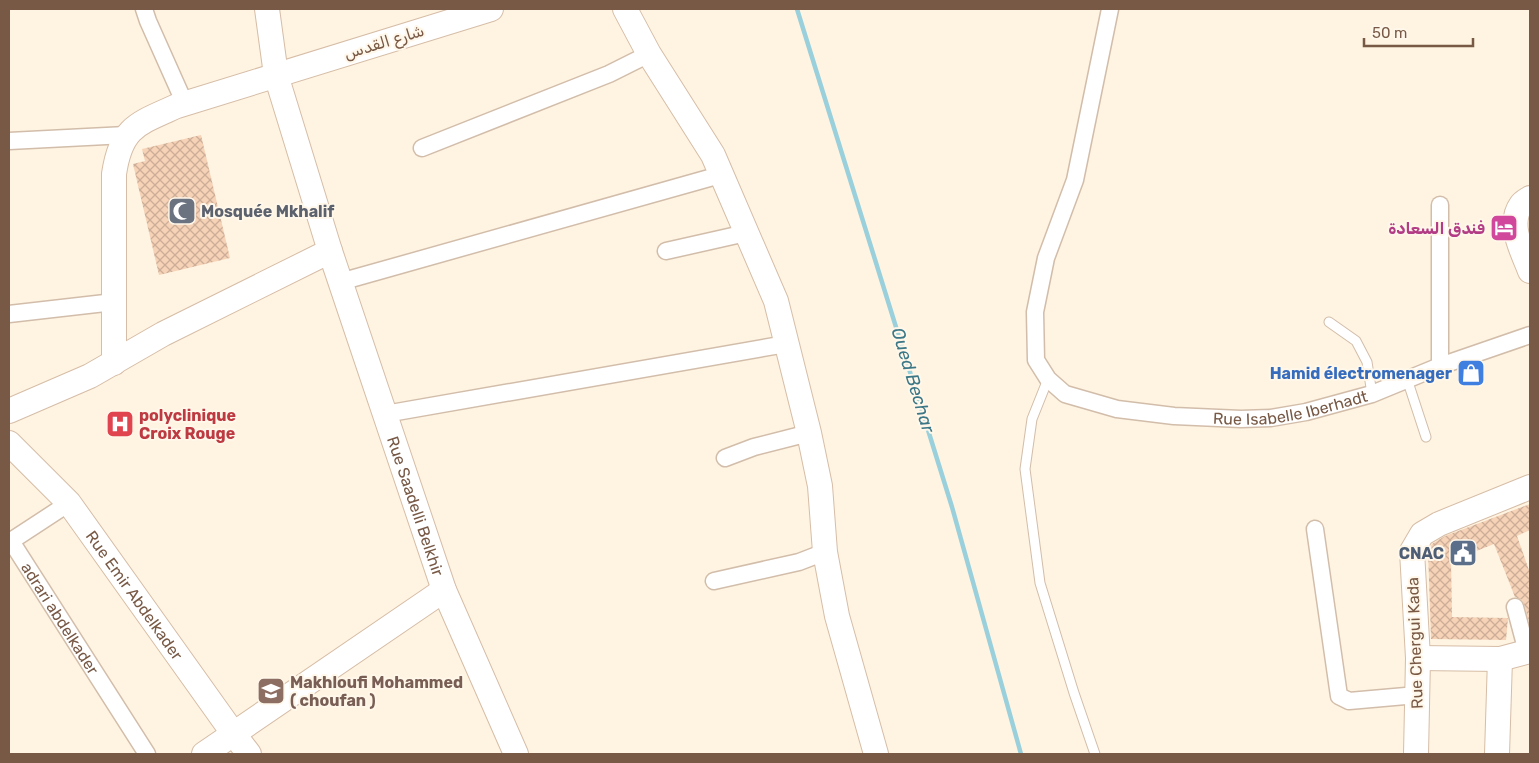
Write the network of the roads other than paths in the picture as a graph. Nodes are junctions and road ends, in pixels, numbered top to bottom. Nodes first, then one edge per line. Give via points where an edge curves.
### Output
1 (144, 9) edge
2 (267, 9) edge
3 (491, 9) edge
4 (625, 9) edge
5 (1110, 9) edge
6 (649, 54) junction
7 (276, 75) junction
8 (185, 104) junction
9 (126, 135) junction
10 (9, 141) edge
11 (422, 148) dead end
12 (720, 175) junction
13 (1530, 198) edge
14 (1440, 205) dead end
15 (746, 232) junction
16 (666, 251) dead end
17 (330, 252) junction
18 (1530, 271) edge
19 (340, 282) junction
20 (114, 302) junction
21 (9, 314) edge
22 (1329, 322) dead end
23 (1530, 336) edge
24 (786, 344) junction
25 (114, 364) junction
26 (1440, 366) junction
27 (1048, 379) junction
28 (1407, 379) junction
29 (1372, 394) junction
30 (9, 411) edge
31 (385, 414) junction
32 (809, 433) junction
33 (1426, 437) dead end
34 (9, 443) edge
35 (725, 458) dead end
36 (1530, 487) edge
37 (69, 503) junction
38 (1315, 529) dead end
39 (9, 540) edge
40 (825, 552) junction
41 (714, 581) dead end
42 (444, 590) junction
43 (1515, 607) dead end
44 (1528, 652) edge
45 (1418, 658) junction
46 (1500, 659) junction
47 (1417, 695) junction
48 (233, 733) junction
49 (147, 754) edge
50 (204, 754) edge
51 (250, 754) edge
52 (516, 754) edge
53 (876, 754) edge
54 (1095, 754) edge
55 (1416, 754) edge
56 (1497, 754) edge

1 - 8 street
2 - 7 street, Rue Saadelli Belkhir
3 - 7 street, شارع القدس
4 - 6 street
5 - 27 street via 1075,180 1046,258 1035,312 1036,360
6 - 11 street via 609,74
6 - 12 street via 713,155
7 - 8 street, شارع القدس
7 - 17 street, Rue Saadelli Belkhir
8 - 9 street, شارع القدس via 139,124
9 - 10 street
9 - 20 street via 117,152 114,174
12 - 15 street
12 - 19 street
13 - 18 street via 1521,205 1515,222
14 - 26 street
15 - 16 street
15 - 24 street via 776,301
17 - 19 street, Rue Saadelli Belkhir
17 - 25 street via 163,334
19 - 31 street, Rue Saadelli Belkhir
20 - 21 street
20 - 25 street
22 - 29 lane via 1356,341 1368,362
23 - 26 street, Rue Isabelle Iberhadt
24 - 31 street
24 - 32 street
25 - 30 street
26 - 28 street, Rue Isabelle Iberhadt
27 - 29 street, Rue Isabelle Iberhadt via 1065,394 1118,409 1213,418 1271,418
27 - 54 lane via 1032,418 1025,469 1040,583
28 - 29 street, Rue Isabelle Iberhadt
28 - 33 lane
31 - 42 street, Rue Saadelli Belkhir
32 - 35 street
32 - 40 street via 820,486
34 - 37 street, Rue Emir Abdelkader
36 - 45 street, Rue Chergui Kada via 1422,534 1412,551
37 - 39 street, adrari abdelkader
37 - 48 street, Rue Emir Abdelkader
38 - 47 street via 1339,696 1349,701
39 - 49 street, adrari abdelkader
40 - 41 street via 798,562
40 - 53 street via 837,616
42 - 48 street
42 - 52 street, Rue Saadelli Belkhir
43 - 44 street
44 - 46 street
45 - 46 street
45 - 47 street, Rue Chergui Kada
46 - 56 street
47 - 55 street, Rue Chergui Kada
48 - 50 street
48 - 51 street, Rue Emir Abdelkader

